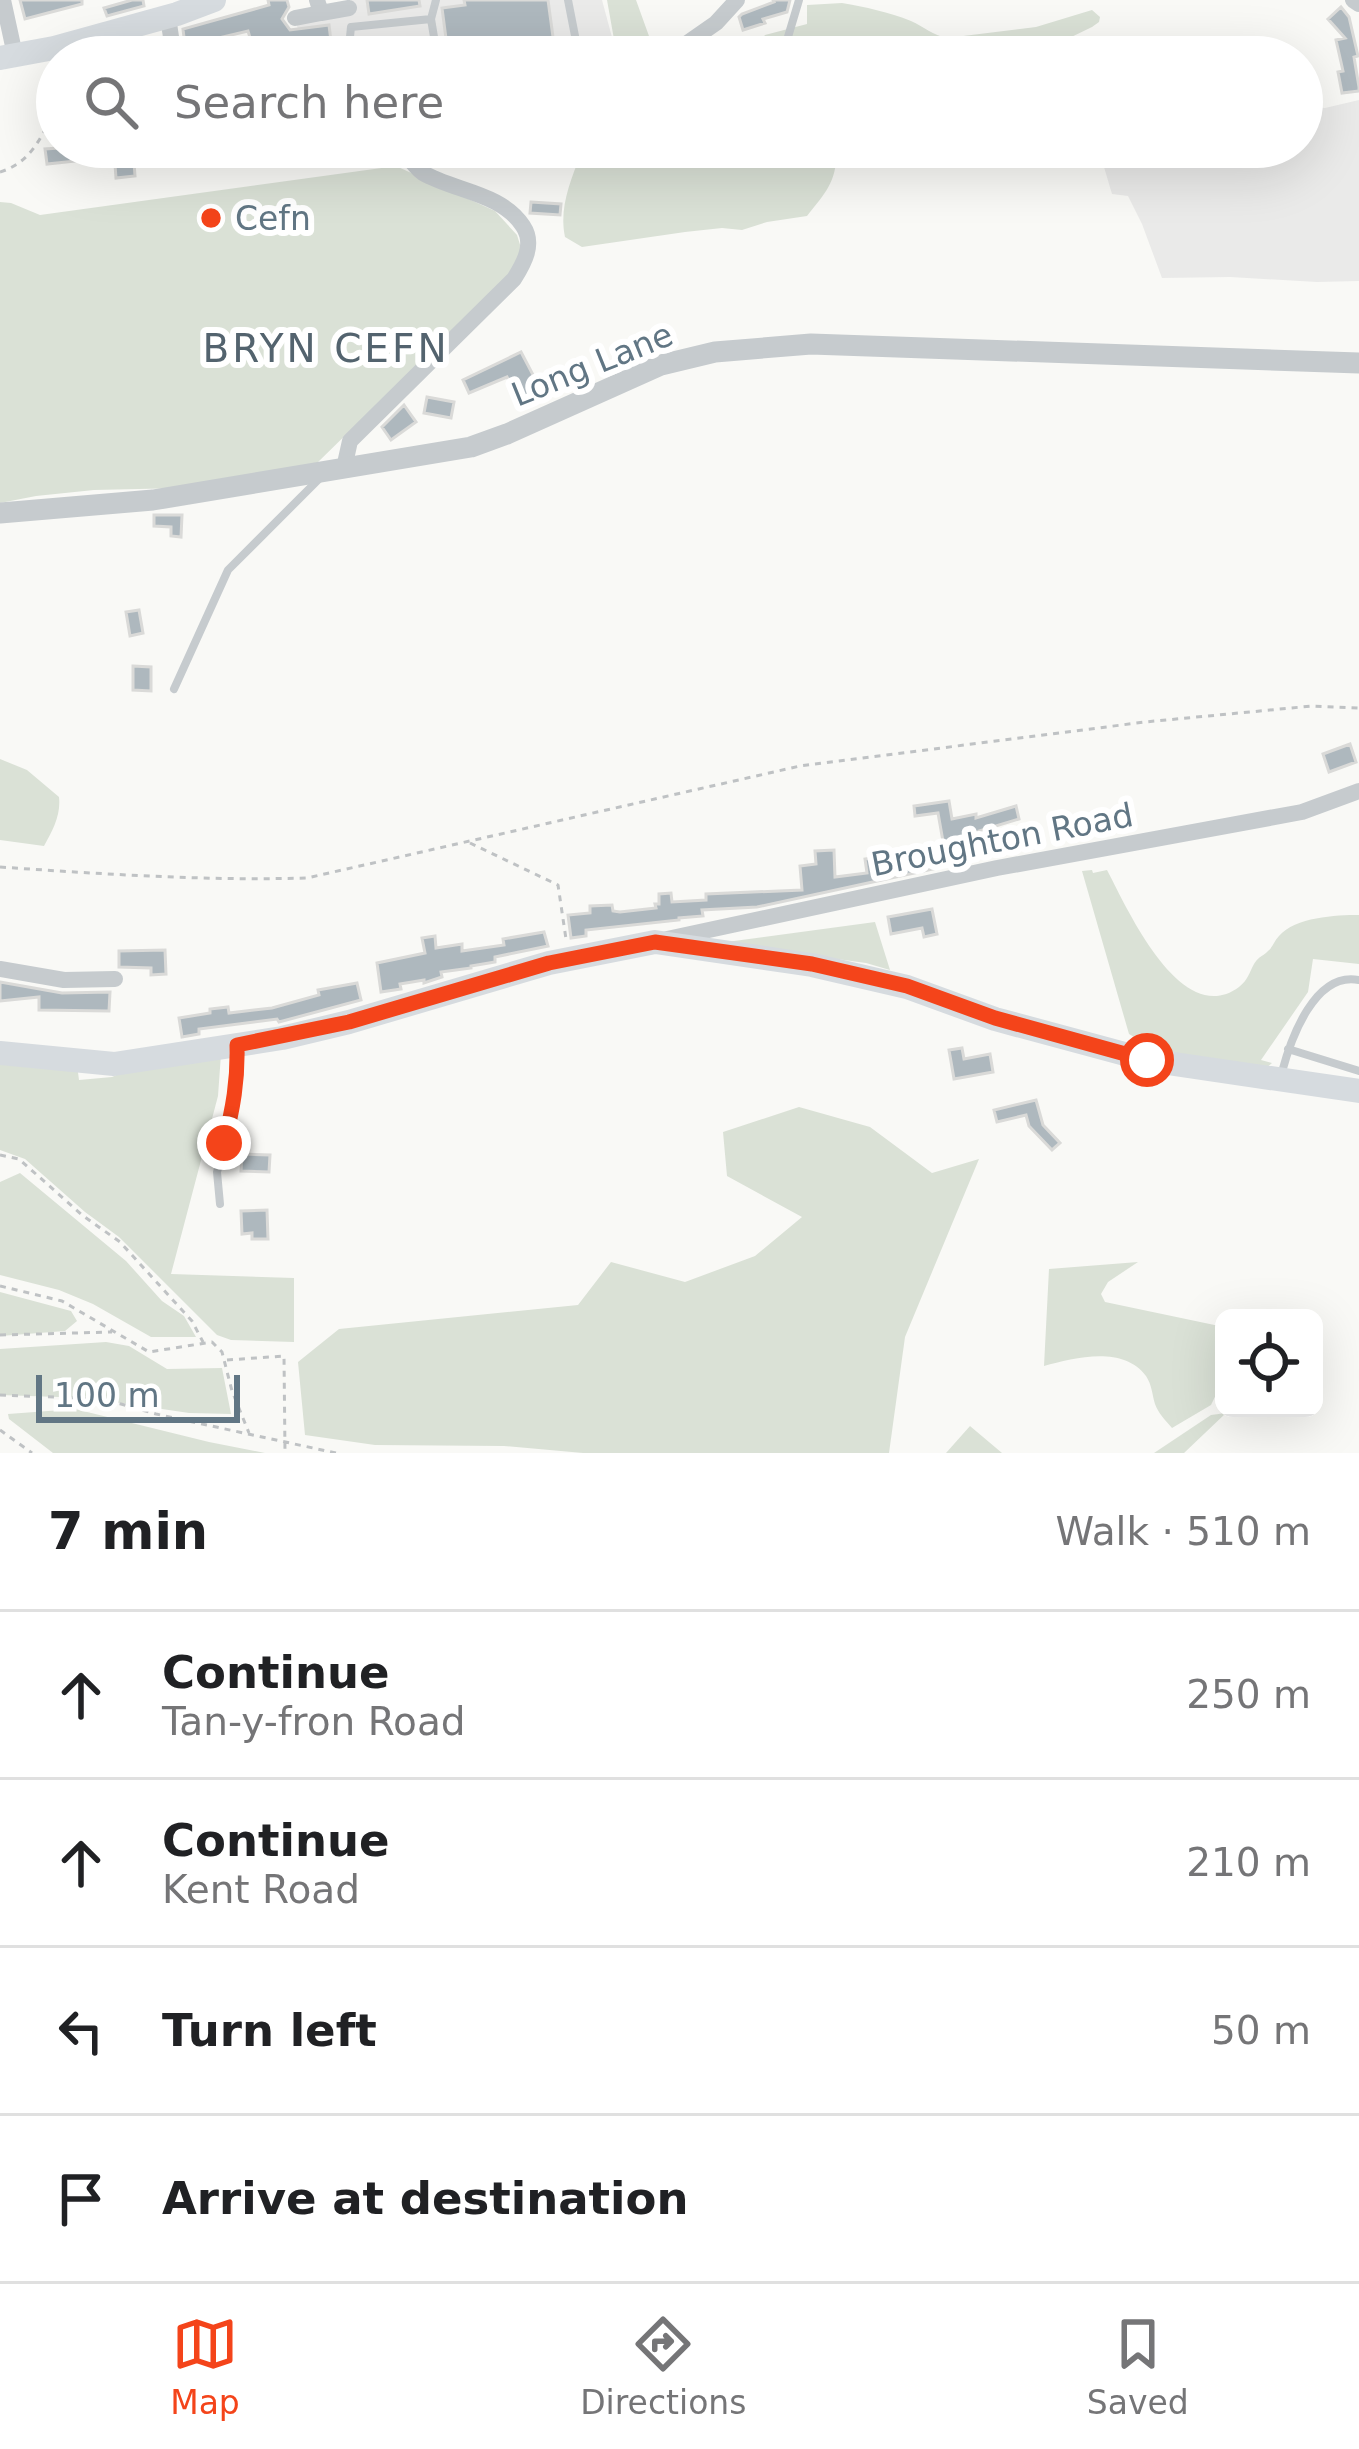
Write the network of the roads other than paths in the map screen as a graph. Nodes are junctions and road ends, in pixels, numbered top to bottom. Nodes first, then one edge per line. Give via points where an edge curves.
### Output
1 (3, 0) edge
2 (214, 0) edge
3 (436, 0) edge
4 (568, 0) edge
5 (737, 0) edge
6 (799, 0) edge
7 (319, 7) edge
8 (349, 8) dead end
9 (172, 10) edge
10 (295, 18) dead end
11 (431, 20) junction
12 (91, 36) edge
13 (350, 36) edge
14 (434, 36) edge
15 (575, 36) edge
16 (697, 36) edge
17 (788, 36) edge
18 (7, 56) edge
19 (417, 168) edge
20 (1359, 363) edge
21 (334, 470) junction
22 (0, 513) edge
23 (174, 689) dead end
24 (1359, 791) edge
25 (655, 942) junction
26 (0, 969) edge
27 (115, 979) dead end
28 (1359, 980) edge
29 (237, 1045) junction
30 (1288, 1049) junction
31 (0, 1053) edge
32 (1359, 1070) edge
33 (1280, 1079) junction
34 (1359, 1091) edge
35 (220, 1204) dead end

1 - 18 street
2 - 9 main road
3 - 11 lane
4 - 15 lane
5 - 16 street
6 - 17 lane
7 - 8 street
7 - 10 street
9 - 12 main road
11 - 13 lane via 351,27
11 - 14 lane
19 - 21 street via 509,211 525,228 526,260 350,441
20 - 21 street, Long Lane via 811,344 715,352 661,365 471,447
21 - 22 street, Long Lane via 153,500
21 - 23 lane via 228,570
24 - 25 street, Broughton Road via 1302,812
25 - 29 main road
25 - 33 main road via 812,964 1147,1060
26 - 27 street
28 - 30 lane via 1338,979 1322,990
29 - 31 main road via 114,1064
29 - 35 lane via 234,1108 217,1172
30 - 32 lane
30 - 33 lane
33 - 34 main road

